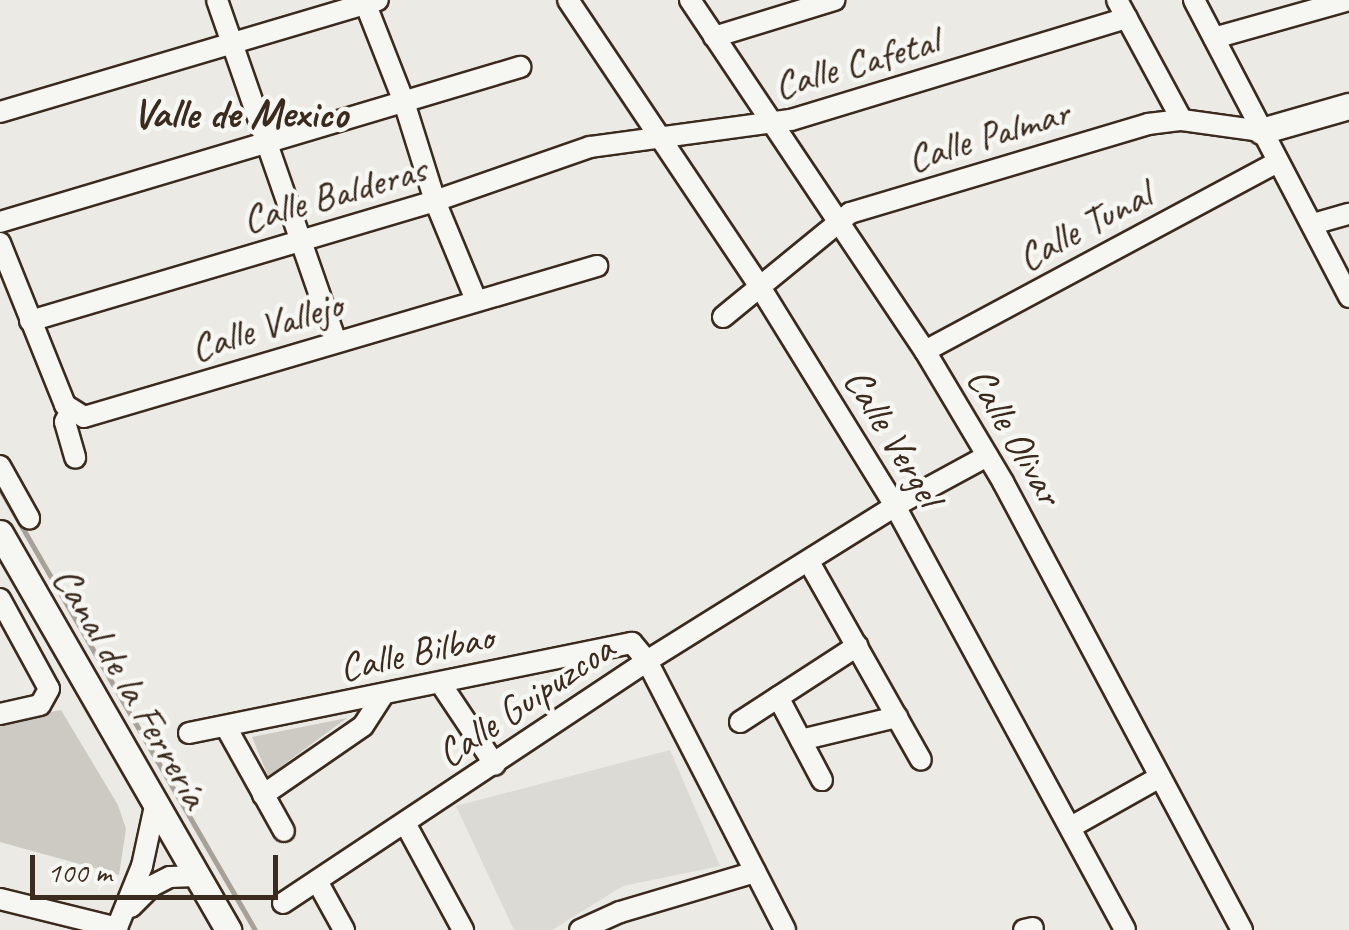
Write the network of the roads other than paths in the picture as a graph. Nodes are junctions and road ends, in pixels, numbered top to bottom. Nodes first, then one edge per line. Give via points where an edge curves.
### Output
1 (217, 0) edge
2 (568, 0) edge
3 (690, 0) edge
4 (834, 0) edge
5 (1194, 0) edge
6 (1349, 0) edge
7 (369, 1) edge
8 (1122, 9) edge
9 (714, 37) junction
10 (1214, 38) junction
11 (231, 40) junction
12 (520, 67) dead end
13 (404, 102) junction
14 (1349, 106) edge
15 (0, 112) edge
16 (1182, 120) junction
17 (770, 125) junction
18 (1261, 131) junction
19 (265, 140) junction
20 (658, 140) junction
21 (1277, 162) junction
22 (435, 202) junction
23 (1349, 214) edge
24 (838, 221) junction
25 (0, 222) edge
26 (1314, 224) junction
27 (301, 239) junction
28 (0, 244) edge
29 (597, 266) dead end
30 (760, 286) junction
31 (1349, 297) edge
32 (476, 300) junction
33 (723, 317) dead end
34 (30, 321) junction
35 (336, 341) junction
36 (925, 350) junction
37 (73, 413) junction
38 (988, 456) junction
39 (75, 458) dead end
40 (0, 466) edge
41 (895, 506) junction
42 (30, 518) dead end
43 (0, 533) edge
44 (809, 562) junction
45 (0, 599) edge
46 (856, 646) junction
47 (647, 661) junction
48 (442, 684) junction
49 (382, 697) junction
50 (778, 697) junction
51 (0, 714) edge
52 (897, 717) junction
53 (740, 722) dead end
54 (226, 727) junction
55 (189, 733) dead end
56 (801, 740) junction
57 (921, 760) dead end
58 (495, 764) junction
59 (1160, 777) junction
60 (822, 780) dead end
61 (262, 795) junction
62 (156, 801) junction
63 (405, 823) junction
64 (1070, 827) junction
65 (284, 830) dead end
66 (755, 872) junction
67 (195, 876) junction
68 (318, 881) junction
69 (0, 899) edge
70 (283, 903) dead end
71 (119, 924) edge
72 (228, 930) edge
73 (344, 930) edge
74 (463, 930) edge
75 (580, 930) edge
76 (785, 930) edge
77 (1125, 930) edge
78 (1242, 930) edge

1 - 11 street
2 - 20 street, Calle Vergel
3 - 9 street, Calle Olivar
4 - 9 street
5 - 10 street
6 - 10 street
7 - 11 street
7 - 13 street
8 - 16 street
8 - 17 street, Calle Cafetal
9 - 17 street, Calle Olivar
10 - 18 street
11 - 15 street
11 - 19 street
12 - 13 street
13 - 19 street
13 - 22 street
14 - 18 street
16 - 18 street, Calle Palmar
16 - 24 street, Calle Palmar via 1132,128
17 - 20 street, Calle Cafetal
17 - 24 street, Calle Olivar
18 - 21 street
19 - 25 street
19 - 27 street
20 - 22 street, Calle Balderas via 590,147
20 - 30 street, Calle Vergel
21 - 26 street
21 - 36 street, Calle Tunal
22 - 27 street, Calle Balderas
22 - 32 street
23 - 26 street
24 - 30 street, Calle Palmar
24 - 36 street, Calle Olivar
26 - 31 street
27 - 34 street, Calle Balderas
27 - 35 street
28 - 34 street
29 - 32 street, Calle Vallejo
30 - 33 street, Calle Palmar
30 - 41 street, Calle Vergel
32 - 35 street, Calle Vallejo
34 - 37 street
35 - 37 street, Calle Vallejo via 92,416
36 - 38 street, Calle Olivar
37 - 39 street via 65,422
38 - 41 street, Calle Guipuzcoa
38 - 59 street, Calle Olivar
40 - 42 street
41 - 44 street, Calle Guipuzcoa
41 - 64 street, Calle Vergel
43 - 62 street, Canal de la Ferrería
44 - 46 street
44 - 47 street, Calle Guipuzcoa
45 - 51 street via 47,680 48,696 40,705
46 - 50 street
46 - 52 street
47 - 48 street, Calle Bilbao via 639,646 622,642
47 - 58 street, Calle Guipuzcoa
47 - 66 street
48 - 49 street, Calle Bilbao
48 - 58 street
49 - 54 street, Calle Bilbao
49 - 61 street via 363,726
50 - 53 street
50 - 56 street
52 - 56 street
52 - 57 street
54 - 55 street, Calle Bilbao
54 - 61 street
56 - 60 street
58 - 63 street, Calle Guipuzcoa
59 - 64 street
59 - 78 street, Calle Olivar
61 - 65 street
62 - 67 street, Canal de la Ferrería
62 - 71 street
63 - 68 street, Calle Guipuzcoa
63 - 74 street
64 - 77 street, Calle Vergel
66 - 75 street
66 - 76 street
67 - 71 street via 152,886
67 - 72 street, Canal de la Ferrería
68 - 70 street, Calle Guipuzcoa
68 - 73 street
69 - 71 street

